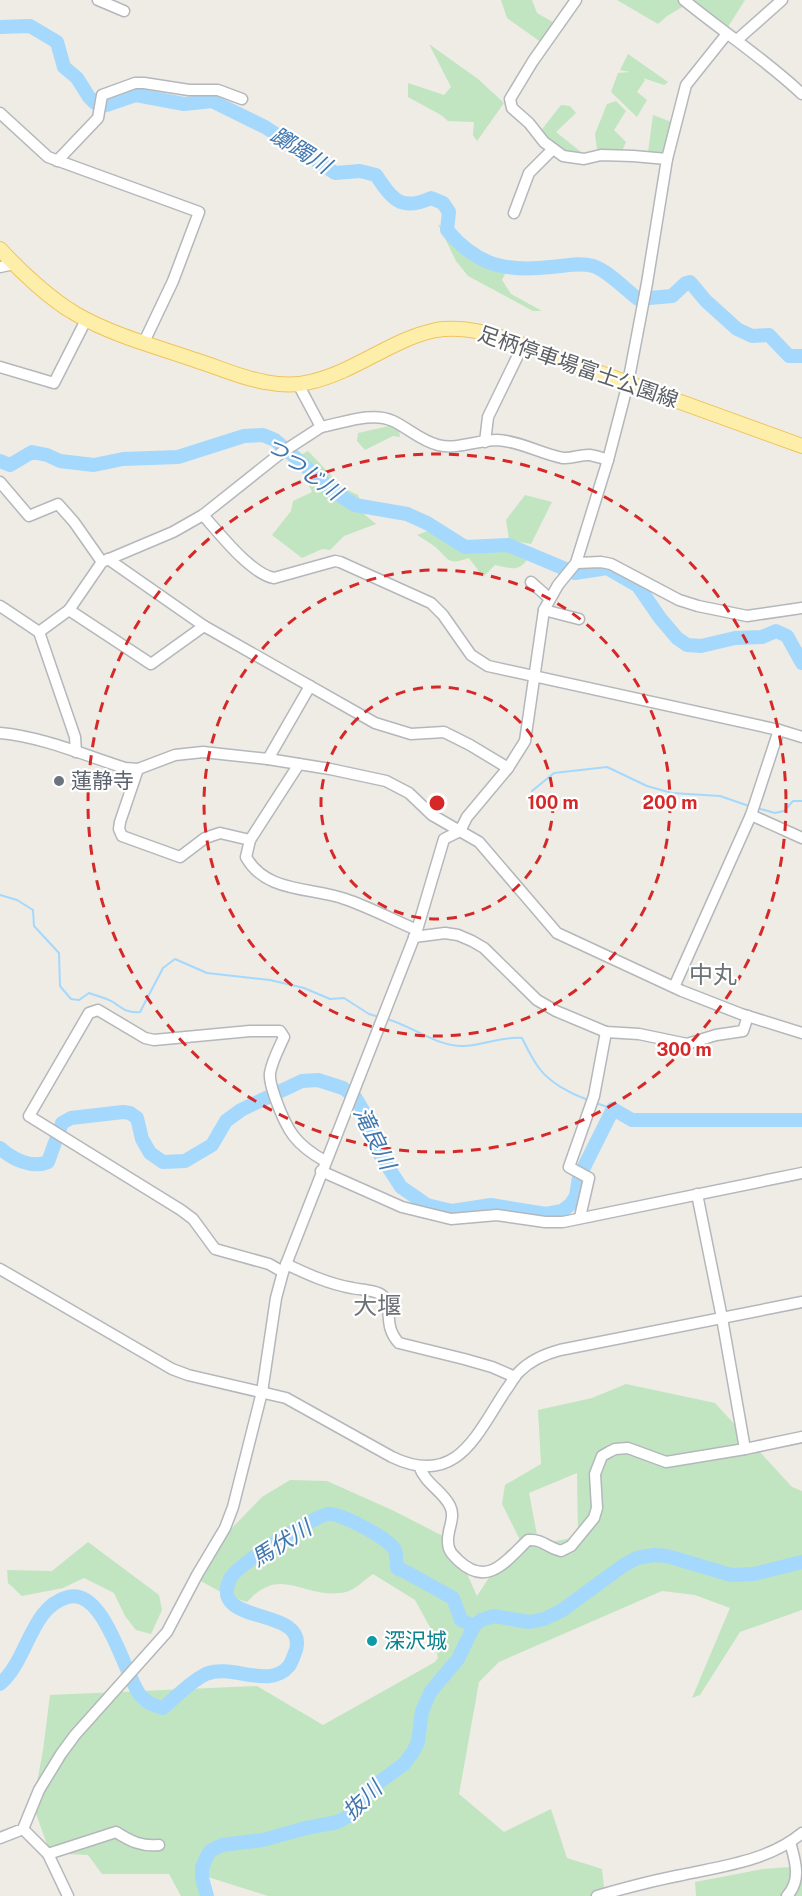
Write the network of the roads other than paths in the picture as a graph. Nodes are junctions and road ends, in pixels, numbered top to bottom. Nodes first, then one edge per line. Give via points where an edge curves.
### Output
1 (98, 0) edge
2 (576, 0) edge
3 (684, 0) edge
4 (782, 0) edge
5 (124, 11) dead end
6 (726, 35) junction
7 (738, 39) junction
8 (802, 94) edge
9 (243, 99) dead end
10 (0, 113) edge
11 (553, 149) junction
12 (667, 159) junction
13 (57, 160) junction
14 (514, 213) dead end
15 (0, 249) edge
16 (7, 266) edge
17 (86, 320) junction
18 (144, 342) junction
19 (523, 345) junction
20 (0, 367) edge
21 (628, 383) junction
22 (298, 384) junction
23 (321, 427) junction
24 (485, 442) junction
25 (802, 446) edge
26 (608, 460) junction
27 (0, 482) edge
28 (203, 515) junction
29 (105, 561) junction
30 (572, 568) junction
31 (531, 582) dead end
32 (549, 598) junction
33 (0, 606) edge
34 (802, 608) edge
35 (69, 610) junction
36 (544, 610) junction
37 (579, 619) dead end
38 (204, 626) junction
39 (39, 632) junction
40 (534, 674) junction
41 (310, 686) junction
42 (779, 730) junction
43 (0, 734) edge
44 (802, 737) edge
45 (76, 752) junction
46 (268, 759) junction
47 (299, 764) junction
48 (508, 768) junction
49 (138, 769) junction
50 (751, 815) junction
51 (460, 831) junction
52 (802, 838) edge
53 (250, 840) junction
54 (416, 934) junction
55 (674, 987) junction
56 (748, 1016) junction
57 (606, 1032) junction
58 (802, 1033) edge
59 (323, 1166) junction
60 (802, 1173) edge
61 (697, 1194) junction
62 (580, 1217) junction
63 (284, 1268) junction
64 (0, 1269) edge
65 (802, 1302) edge
66 (722, 1318) junction
67 (515, 1377) junction
68 (262, 1392) junction
69 (802, 1437) edge
70 (745, 1449) junction
71 (419, 1466) junction
72 (23, 1829) junction
73 (802, 1833) edge
74 (0, 1838) edge
75 (790, 1842) junction
76 (159, 1845) dead end
77 (48, 1854) junction
78 (68, 1896) edge
79 (597, 1896) edge
80 (787, 1896) edge

1 - 5 street
2 - 11 street via 510,99 512,108
3 - 6 street
4 - 7 street
6 - 7 street
6 - 12 street via 686,85
7 - 8 street
9 - 13 street via 218,90 135,83 102,95 98,118
10 - 13 street via 48,157
11 - 12 street via 563,156 584,159 601,155
11 - 14 street via 530,174
12 - 21 street
13 - 18 street via 199,212
15 - 16 main road, 足柄停車場富士公園線
16 - 17 main road, 足柄停車場富士公園線
17 - 18 main road, 足柄停車場富士公園線
17 - 20 street via 54,383
18 - 22 main road, 足柄停車場富士公園線 via 255,380
19 - 21 main road, 足柄停車場富士公園線
19 - 22 main road, 足柄停車場富士公園線 via 486,332 439,330 420,334 323,379
19 - 24 street via 488,417
21 - 25 main road, 足柄停車場富士公園線
21 - 26 street
22 - 23 street
23 - 24 street via 382,417 438,445
23 - 28 street via 281,453
24 - 26 street via 513,442 572,459 588,454
26 - 30 street
27 - 29 street via 29,516 58,504
28 - 29 street
28 - 40 street via 242,558 268,577 340,562 431,603 479,661
29 - 35 street
29 - 38 street
30 - 32 street
30 - 34 street via 601,562 611,564 679,600 747,616
31 - 32 street
32 - 36 street
33 - 39 street
35 - 38 street via 151,664
35 - 39 street
36 - 37 street
36 - 40 street
38 - 41 street
39 - 45 street via 75,737
40 - 42 street
40 - 48 street via 525,741
41 - 46 street
41 - 48 street via 375,723 411,734 444,732
42 - 44 street
42 - 50 street
43 - 45 street via 20,735
45 - 49 street
46 - 47 street
46 - 49 street via 191,752
47 - 51 street via 386,781 410,793 432,815
47 - 53 street
48 - 51 street
49 - 53 street via 120,822 122,836 180,857 205,838 220,833
50 - 52 street
50 - 55 street
51 - 54 street via 444,839
51 - 55 street via 480,842 557,933
53 - 54 street via 246,857 252,868 275,882 348,900
54 - 57 street via 445,933 472,941 537,1000
54 - 59 street
55 - 56 street
56 - 57 street via 743,1031 687,1044 648,1035
56 - 58 street
57 - 62 street via 592,1102 569,1167 588,1178
59 - 62 street via 402,1207 451,1219 497,1215 563,1222
59 - 63 street
59 - 63 street via 284,1124 270,1081 284,1037 280,1031 154,1040 93,1010 29,1116 181,1210 215,1249
60 - 61 street
61 - 62 street
61 - 66 street
63 - 67 street via 381,1293 390,1330 399,1344 464,1359
63 - 68 street
64 - 68 street via 155,1360 188,1375
65 - 66 street
66 - 67 street via 560,1350 540,1356
66 - 70 street
67 - 71 street via 464,1452 447,1462
68 - 71 street via 296,1402 405,1463
68 - 72 street via 234,1507 225,1528 167,1632 61,1754 39,1790
69 - 70 street
70 - 71 street via 666,1462 628,1448 615,1449 599,1462 594,1518 571,1546 561,1551 538,1540 528,1540 496,1569 484,1573 463,1564 450,1551 450,1506 423,1478
72 - 74 street
72 - 77 street
73 - 75 street
75 - 79 street via 735,1865
75 - 80 street via 797,1879
76 - 77 street via 138,1844 116,1832
77 - 78 street

